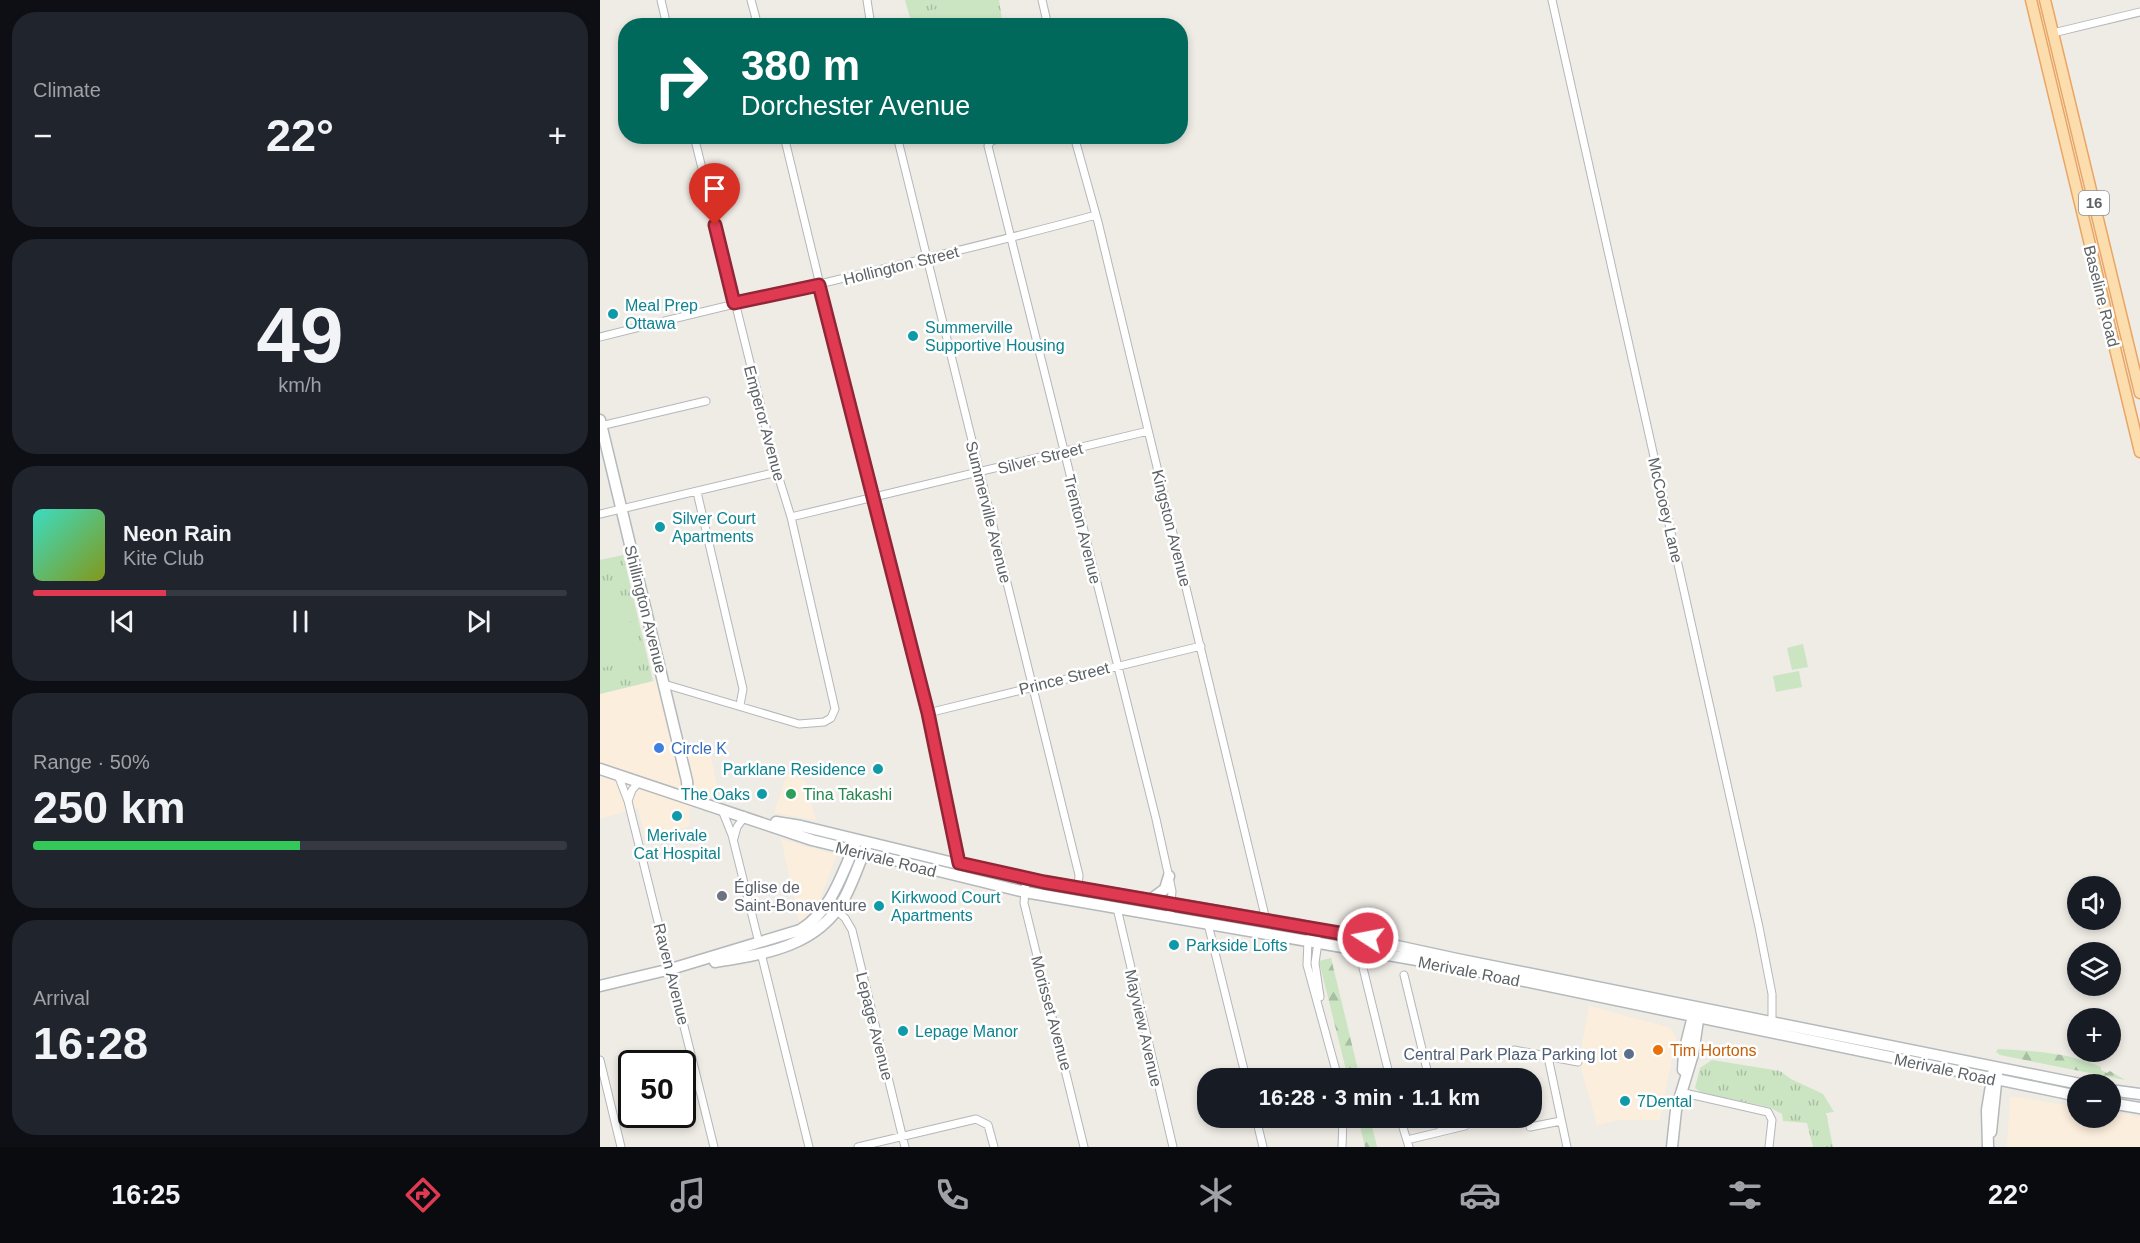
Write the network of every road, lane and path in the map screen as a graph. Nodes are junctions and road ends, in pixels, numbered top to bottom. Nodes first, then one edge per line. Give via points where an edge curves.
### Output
1 (660, 0) edge
2 (752, 0) edge
3 (867, 0) edge
4 (1042, 0) edge
5 (1552, 0) edge
6 (2031, 0) edge
7 (2045, 0) edge
8 (2140, 12) edge
9 (665, 18) edge
10 (756, 18) edge
11 (870, 18) edge
12 (1046, 18) edge
13 (2053, 33) junction
14 (696, 144) edge
15 (786, 144) edge
16 (899, 144) edge
17 (989, 144) edge
18 (1076, 144) edge
19 (1096, 215) junction
20 (1012, 238) junction
21 (928, 258) junction
22 (819, 285) junction
23 (734, 303) junction
24 (600, 337) edge
25 (2138, 371) edge
26 (2140, 393) edge
27 (706, 401) dead end
28 (600, 424) edge
29 (1148, 431) junction
30 (1063, 451) junction
31 (2140, 452) edge
32 (777, 472) junction
33 (980, 473) junction
34 (697, 492) junction
35 (873, 496) junction
36 (621, 508) junction
37 (600, 514) edge
38 (791, 517) junction
39 (1201, 646) junction
40 (1117, 665) junction
41 (664, 684) junction
42 (1032, 686) junction
43 (740, 705) junction
44 (928, 713) junction
45 (600, 769) edge
46 (618, 775) junction
47 (639, 782) junction
48 (688, 798) junction
49 (628, 801) junction
50 (721, 808) junction
51 (745, 816) junction
52 (758, 820) junction
53 (858, 839) junction
54 (734, 841) junction
55 (869, 842) junction
56 (858, 852) junction
57 (959, 863) junction
58 (1169, 876) junction
59 (1026, 879) junction
60 (1078, 888) junction
61 (1025, 892) junction
62 (1150, 900) junction
63 (1172, 904) junction
64 (1117, 908) junction
65 (836, 910) junction
66 (1170, 917) junction
67 (1266, 920) junction
68 (1208, 924) junction
69 (1315, 928) junction
70 (1313, 941) junction
71 (760, 948) junction
72 (1363, 968) dead end
73 (671, 969) junction
74 (1404, 975) dead end
75 (600, 986) edge
76 (1698, 1006) junction
77 (1696, 1018) junction
78 (1772, 1021) junction
79 (1514, 1050) dead end
80 (1548, 1057) junction
81 (600, 1060) edge
82 (1578, 1062) dead end
83 (1996, 1067) junction
84 (1244, 1068) edge
85 (1336, 1068) edge
86 (1388, 1068) edge
87 (1427, 1068) edge
88 (1994, 1079) junction
89 (2067, 1081) edge
90 (1681, 1087) junction
91 (2121, 1091) edge
92 (2067, 1094) edge
93 (2140, 1094) edge
94 (2121, 1105) edge
95 (2140, 1108) edge
96 (1561, 1121) junction
97 (1542, 1125) edge
98 (1258, 1128) edge
99 (1343, 1128) edge
100 (1403, 1128) edge
101 (1441, 1128) edge
102 (1456, 1128) edge
103 (1442, 1131) junction
104 (902, 1136) junction
105 (1408, 1144) edge
106 (621, 1147) edge
107 (714, 1147) edge
108 (809, 1147) edge
109 (858, 1147) edge
110 (905, 1147) edge
111 (994, 1147) edge
112 (1084, 1147) edge
113 (1173, 1147) edge
114 (1263, 1147) edge
115 (1342, 1147) edge
116 (1567, 1147) edge
117 (1672, 1147) edge
118 (1769, 1147) edge
119 (1989, 1147) edge

1 - 9 street
2 - 10 street
3 - 11 street
4 - 12 street
5 - 78 street, McCooey Lane via 1756,916 1772,994
6 - 31 main road, Baseline Road / 16
7 - 13 main road, Baseline Road / 16
8 - 13 street
13 - 25 main road, Baseline Road / 16
14 - 23 street, Emperor Avenue
15 - 22 street
16 - 21 street, Summerville Avenue
17 - 20 street, Trenton Avenue
18 - 19 street, Kingston Avenue
19 - 20 street, Hollington Street
19 - 29 street, Kingston Avenue
20 - 21 street, Hollington Street
20 - 30 street, Trenton Avenue
21 - 22 street, Hollington Street
21 - 33 street, Summerville Avenue
22 - 23 street, Hollington Street
22 - 35 street
23 - 24 street, Hollington Street
23 - 32 street, Emperor Avenue
25 - 26 main road, Baseline Road / 16
27 - 28 street
28 - 36 main road, Shillington Avenue
29 - 30 street, Silver Street
29 - 39 street, Kingston Avenue
30 - 33 street, Silver Street
30 - 40 street, Trenton Avenue
32 - 34 street
32 - 38 street, Emperor Avenue
33 - 35 street, Silver Street
33 - 42 street, Summerville Avenue
34 - 36 street
34 - 43 street via 742,689
35 - 38 street, Silver Street
35 - 44 street
36 - 37 street
36 - 41 main road, Shillington Avenue
38 - 43 street, Emperor Avenue via 834,709 831,718 807,725
39 - 40 street, Prince Street
39 - 67 street, Kingston Avenue
40 - 42 street, Prince Street
40 - 58 street, Trenton Avenue
41 - 43 street
41 - 48 main road, Shillington Avenue
42 - 44 street, Prince Street
42 - 60 street, Summerville Avenue via 1080,875
44 - 57 street
45 - 46 main road, Merivale Road
46 - 47 main road, Merivale Road
46 - 49 street, Raven Avenue
47 - 48 main road, Merivale Road
47 - 49 street
48 - 50 main road, Merivale Road
49 - 73 street, Raven Avenue
50 - 51 main road, Merivale Road
50 - 54 street
51 - 52 main road, Merivale Road
51 - 54 street via 737,826
52 - 53 main road, Merivale Road
52 - 56 main road, Merivale Road
53 - 55 main road, Merivale Road
53 - 56 main road
54 - 71 street
55 - 56 main road
55 - 57 main road, Merivale Road
56 - 61 main road, Merivale Road
56 - 65 main road
56 - 71 main road via 813,921
57 - 59 main road, Merivale Road
58 - 62 main road via 1165,889
58 - 63 street, Trenton Avenue
59 - 60 main road, Merivale Road
59 - 61 street, Morisset Avenue
60 - 61 main road via 1073,893
60 - 62 main road, Merivale Road
61 - 64 main road, Merivale Road
61 - 112 street, Morisset Avenue via 1031,934
62 - 63 main road, Merivale Road
63 - 66 street, Trenton Avenue
63 - 67 main road, Merivale Road
64 - 66 main road, Merivale Road
64 - 113 street, Mayview Avenue
65 - 71 main road via 806,939
65 - 104 street, Lepage Avenue via 852,930
66 - 68 main road, Merivale Road
67 - 69 main road, Merivale Road
68 - 70 main road, Merivale Road
68 - 84 street
69 - 70 street
69 - 76 main road, Merivale Road
70 - 77 main road, Merivale Road
70 - 85 street via 1321,1009
71 - 73 main road
71 - 108 street
72 - 86 street
73 - 75 main road
73 - 107 street, Raven Avenue
74 - 87 street
76 - 77 main road
76 - 78 main road, Merivale Road
77 - 88 main road, Merivale Road
77 - 90 main road via 1693,1054
78 - 83 main road, Merivale Road
79 - 80 street
80 - 82 street
80 - 96 street
81 - 106 street
83 - 88 main road
83 - 89 main road, Merivale Road
88 - 92 main road, Merivale Road
88 - 119 main road via 1987,1110
90 - 117 main road
90 - 118 street via 1768,1112 1772,1120
91 - 93 main road
94 - 95 main road
96 - 97 street
96 - 116 street
98 - 114 street
99 - 115 street
100 - 105 street
101 - 103 street
102 - 103 street
103 - 105 street
104 - 109 street
104 - 110 street, Lepage Avenue
104 - 111 street via 976,1119 988,1125

